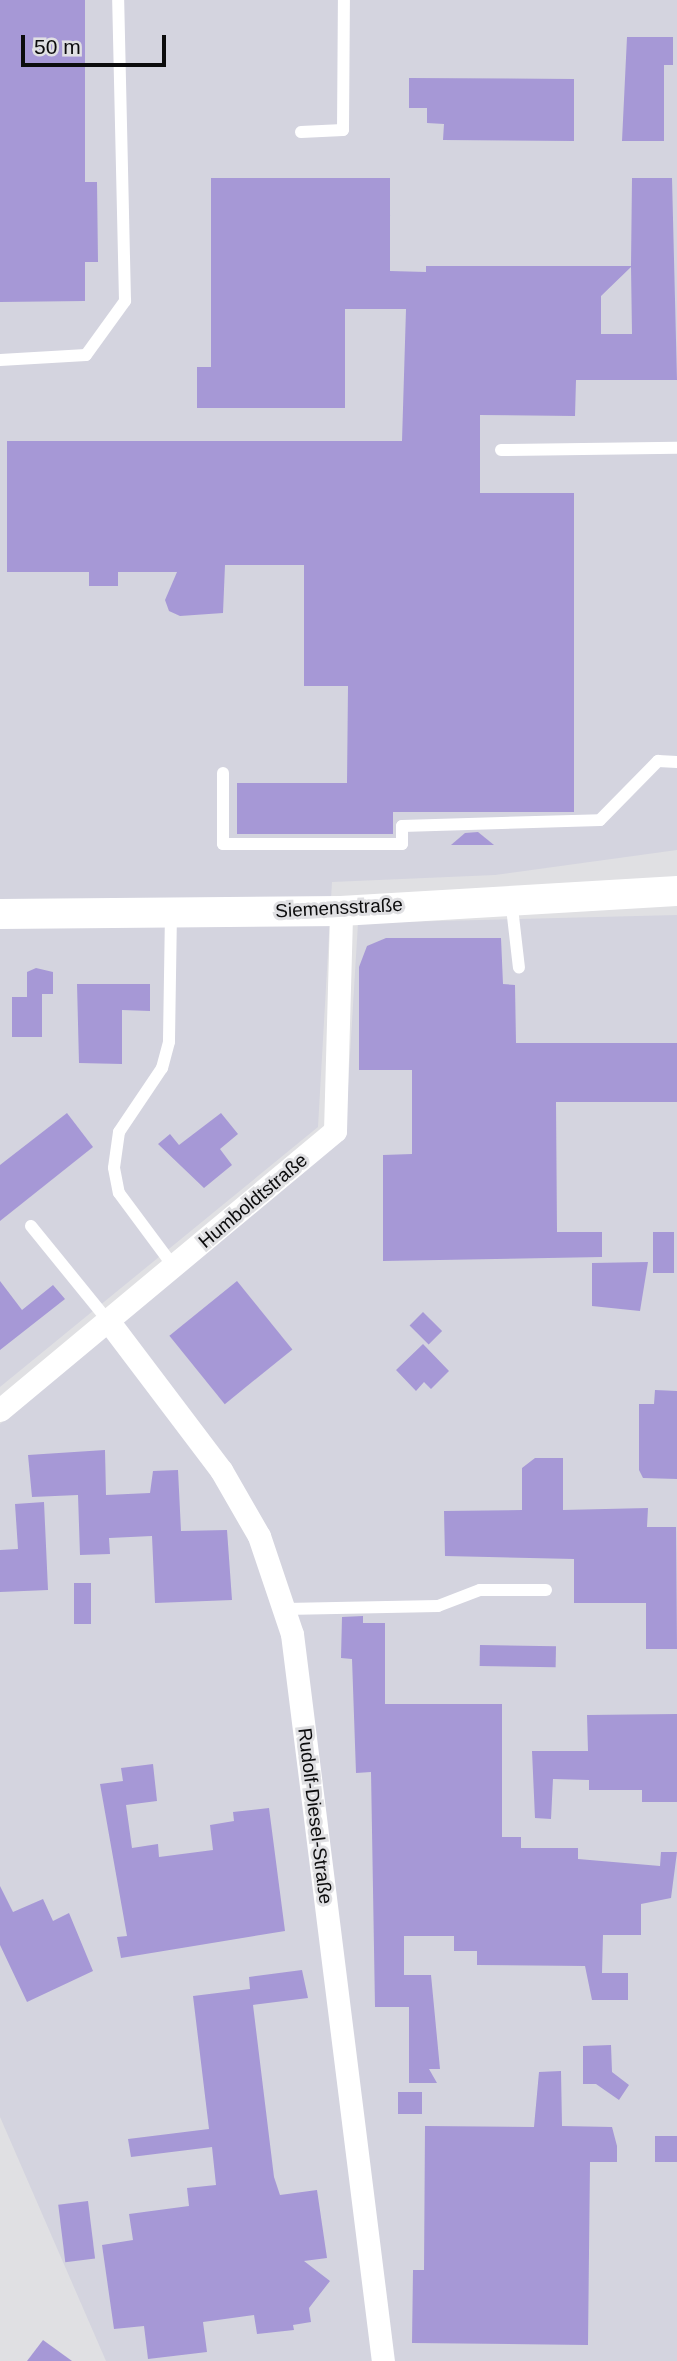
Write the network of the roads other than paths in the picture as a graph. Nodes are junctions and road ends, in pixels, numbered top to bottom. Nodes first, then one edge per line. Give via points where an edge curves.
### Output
1 (118, 0) edge
2 (344, 0) edge
3 (301, 132) dead end
4 (0, 360) edge
5 (677, 448) edge
6 (501, 450) dead end
7 (677, 762) edge
8 (223, 773) dead end
9 (677, 891) edge
10 (511, 898) junction
11 (341, 911) junction
12 (171, 912) junction
13 (0, 914) edge
14 (519, 968) dead end
15 (30, 1226) dead end
16 (174, 1268) junction
17 (109, 1322) junction
18 (0, 1410) edge
19 (546, 1590) dead end
20 (285, 1609) junction
21 (383, 2361) edge

1 - 4 lane via 125,301 86,355
2 - 3 lane via 343,130
5 - 6 lane
7 - 8 lane via 658,761 600,820 402,826 402,844 223,844
9 - 10 street, Siemensstraße
10 - 11 street, Siemensstraße
10 - 14 lane
11 - 12 street, Siemensstraße
11 - 16 street, Humboldtstraße via 335,1131
12 - 13 street, Siemensstraße
12 - 16 lane via 169,1042 163,1068 119,1132 114,1168 120,1193
15 - 17 lane
16 - 17 street, Humboldtstraße
17 - 18 street, Humboldtstraße
17 - 20 street, Rudolf-Diesel-Straße via 221,1470 258,1536
19 - 20 lane via 480,1590 438,1606
20 - 21 street, Rudolf-Diesel-Straße

